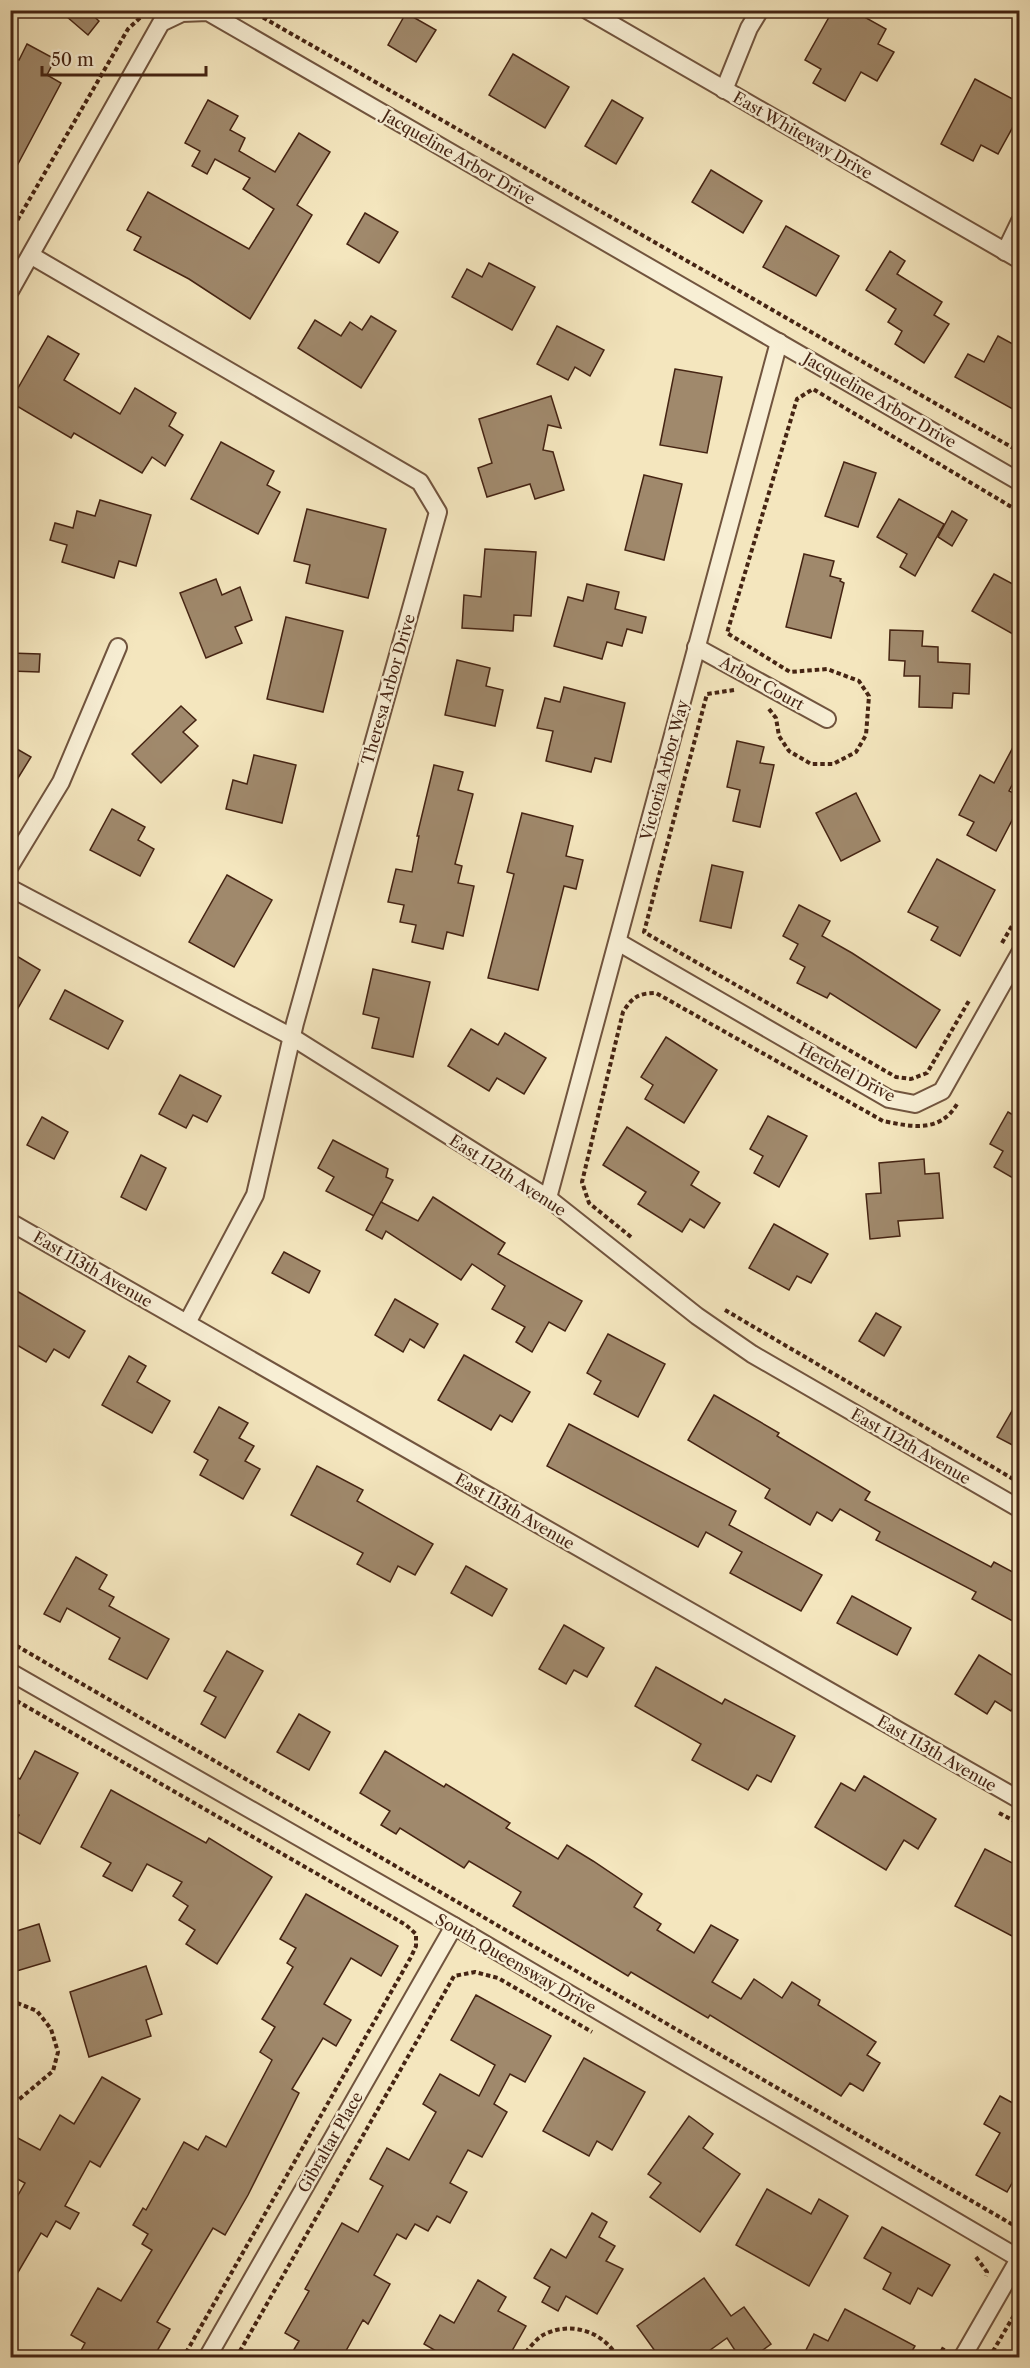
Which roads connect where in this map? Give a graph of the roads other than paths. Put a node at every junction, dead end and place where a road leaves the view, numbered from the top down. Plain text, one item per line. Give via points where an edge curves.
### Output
1 (586, 10) edge
2 (760, 10) edge
3 (724, 90) junction
4 (1020, 221) edge
5 (32, 256) junction
6 (1012, 256) edge
7 (10, 291) edge
8 (779, 342) junction
9 (1020, 482) edge
10 (118, 646) dead end
11 (696, 647) junction
12 (827, 719) dead end
13 (10, 866) edge
14 (10, 888) edge
15 (618, 942) junction
16 (1020, 953) edge
17 (292, 1037) junction
18 (548, 1198) junction
19 (10, 1222) edge
20 (187, 1323) junction
21 (1020, 1509) edge
22 (10, 1671) edge
23 (1020, 1800) edge
24 (454, 1926) junction
25 (1019, 2259) edge
26 (207, 2358) edge
27 (962, 2358) edge

1 - 3 street, East Whiteway Drive
2 - 3 street
3 - 6 street, East Whiteway Drive
4 - 6 street
5 - 7 street, Jacqueline Arbor Drive
5 - 8 street, Jacqueline Arbor Drive via 160,22 182,13 208,12
5 - 17 street, Theresa Arbor Drive via 420,482 438,512
8 - 9 street, Jacqueline Arbor Drive
8 - 11 street, Victoria Arbor Way
10 - 13 street via 60,782
11 - 12 street, Arbor Court
11 - 15 street, Victoria Arbor Way
14 - 17 street, East 112th Avenue
15 - 16 street, Herchel Drive via 890,1099 915,1104 942,1091
15 - 18 street, Victoria Arbor Way
17 - 18 street, East 112th Avenue
17 - 20 street, Theresa Arbor Drive via 255,1195
18 - 21 street, East 112th Avenue via 697,1316 752,1354
19 - 20 street, East 113th Avenue
20 - 23 street, East 113th Avenue
22 - 24 street, South Queensway Drive
24 - 25 street, South Queensway Drive
24 - 26 street, Gibraltar Place
25 - 27 street

